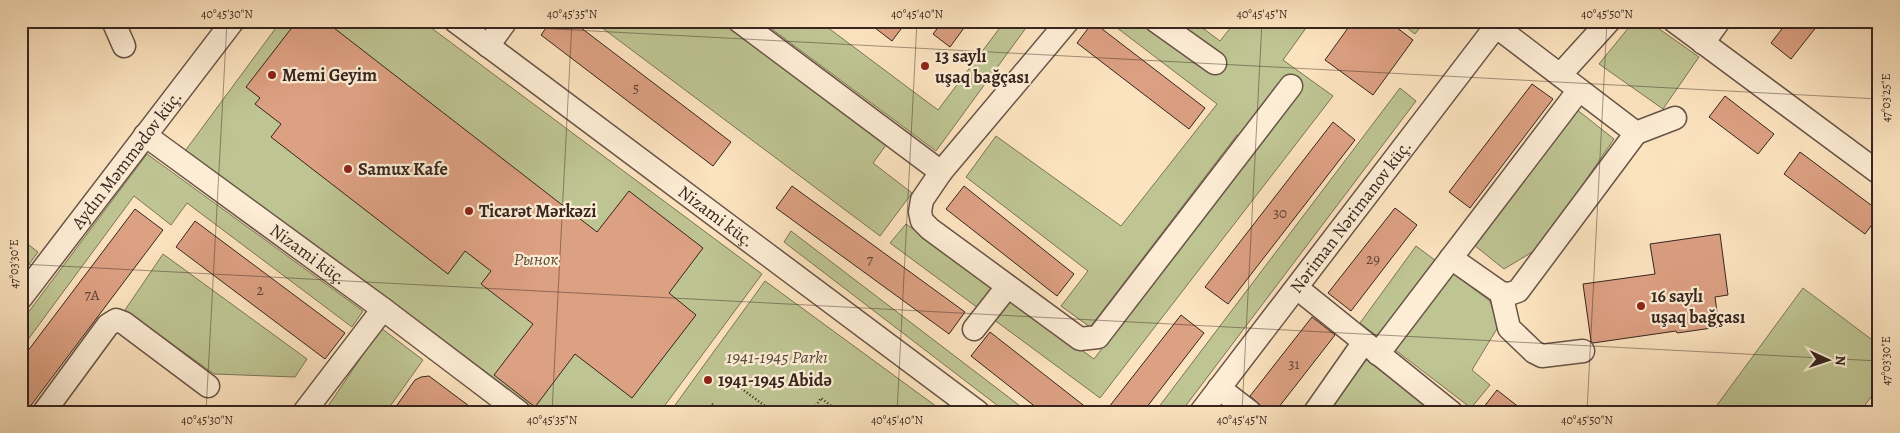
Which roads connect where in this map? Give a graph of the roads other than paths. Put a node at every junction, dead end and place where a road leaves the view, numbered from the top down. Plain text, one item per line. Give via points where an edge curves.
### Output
1 (113, 21) edge
2 (233, 21) edge
3 (455, 21) edge
4 (506, 21) edge
5 (739, 21) edge
6 (1068, 21) edge
7 (1156, 21) edge
8 (1609, 21) edge
9 (1674, 21) edge
10 (1719, 21) edge
11 (1495, 23) edge
12 (1703, 43) junction
13 (124, 46) dead end
14 (488, 46) junction
15 (1215, 64) dead end
16 (1560, 76) junction
17 (1291, 86) dead end
18 (1580, 90) junction
19 (1675, 118) dead end
20 (1636, 133) junction
21 (145, 135) junction
22 (941, 172) junction
23 (1879, 174) edge
24 (1451, 258) junction
25 (1007, 287) junction
26 (1297, 288) junction
27 (1501, 293) junction
28 (21, 298) edge
29 (383, 309) junction
30 (974, 329) dead end
31 (1371, 348) junction
32 (1583, 351) dead end
33 (208, 386) dead end
34 (1219, 388) junction
35 (305, 411) edge
36 (44, 412) edge
37 (519, 412) edge
38 (978, 412) edge
39 (1201, 412) edge
40 (1250, 412) edge
41 (1315, 412) edge
42 (1451, 412) edge

1 - 13 street
2 - 21 street, Aydın Məmmədov küç.
3 - 14 street, Nizami küç.
4 - 14 street
5 - 22 street
6 - 22 street
7 - 15 street
8 - 16 street
9 - 12 street
10 - 12 street
11 - 16 street
11 - 26 street, Nəriman Nərimanov küç.
12 - 23 street
14 - 38 street, Nizami küç.
16 - 18 street
17 - 25 street via 1098,338 1080,339
18 - 20 street
18 - 24 street
19 - 20 street
20 - 27 street via 1518,291
21 - 28 street, Aydın Məmmədov küç.
21 - 29 street, Nizami küç.
22 - 25 street via 922,200 922,221
24 - 27 street
24 - 31 street
25 - 30 street
26 - 31 street
26 - 34 street, Nəriman Nərimanov küç.
27 - 32 street via 1509,328 1534,352 1542,356
29 - 35 street
29 - 37 street, Nizami küç.
31 - 41 street
31 - 42 street
33 - 36 street via 116,320 108,325
34 - 39 street, Nəriman Nərimanov küç.
34 - 40 street

